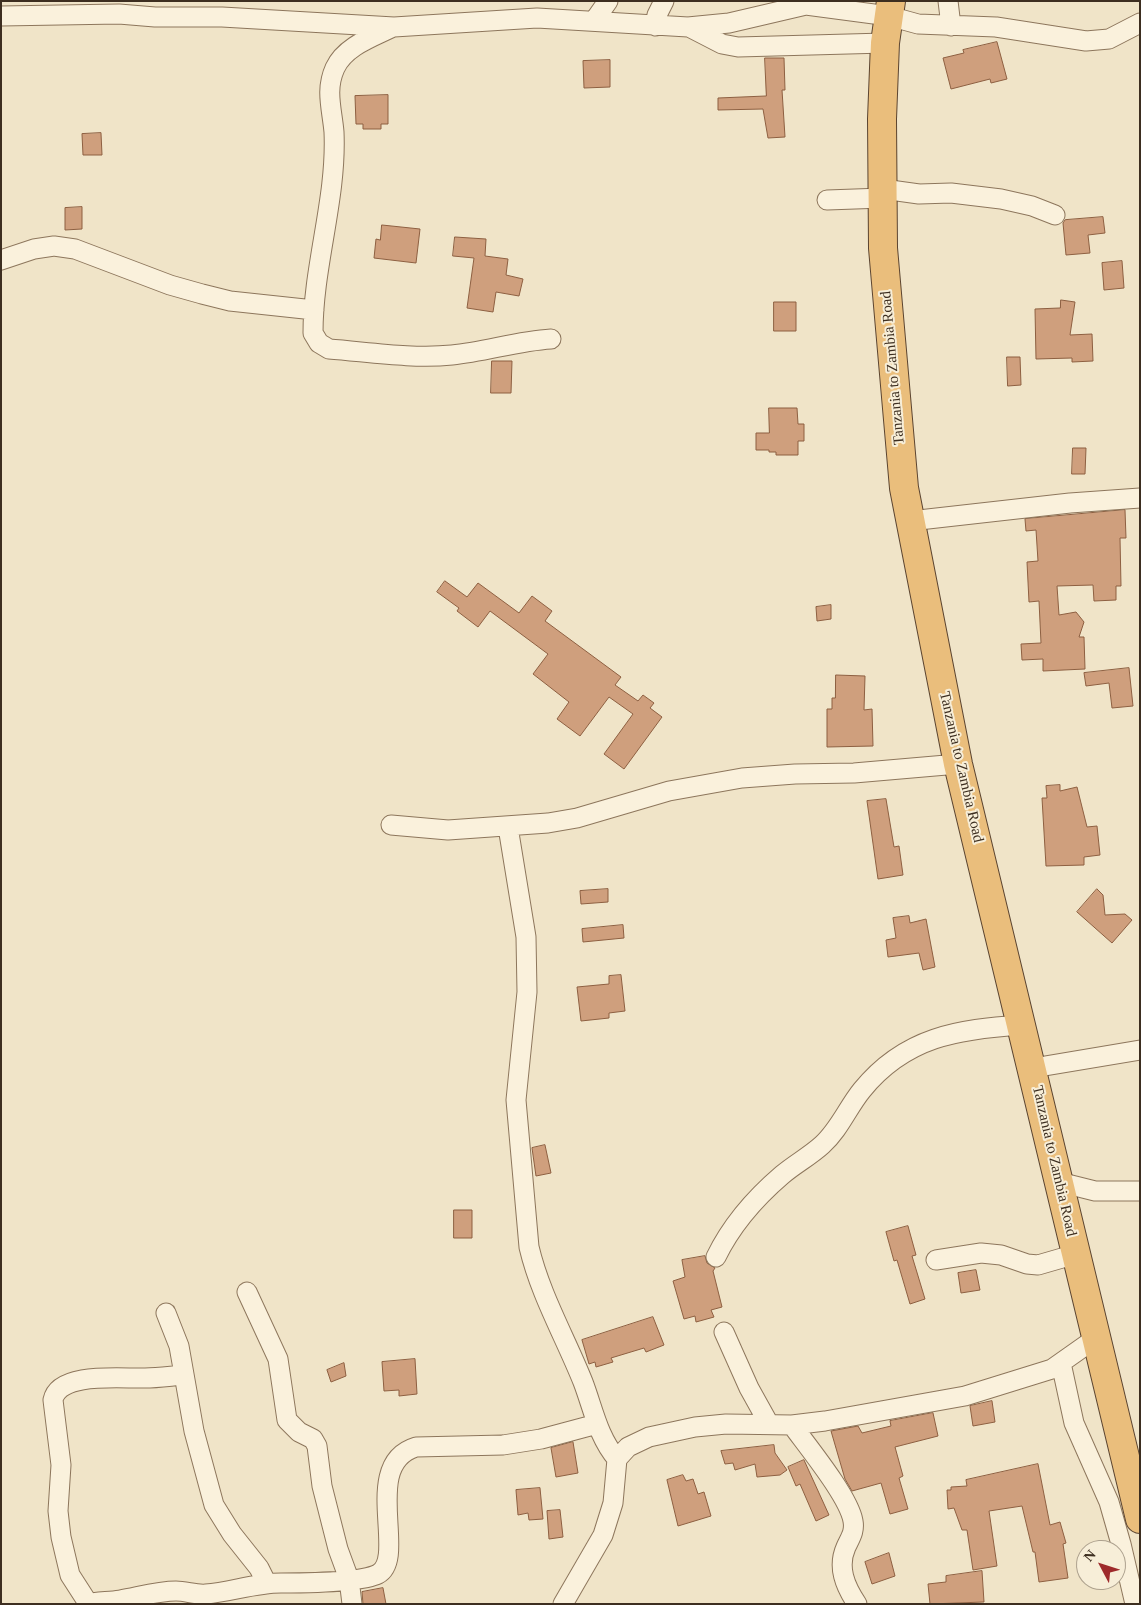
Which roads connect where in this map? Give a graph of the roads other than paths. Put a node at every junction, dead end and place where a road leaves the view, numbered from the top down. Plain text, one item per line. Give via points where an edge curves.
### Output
1 (608, 1) edge
2 (664, 1) edge
3 (948, 1) edge
4 (890, 9) edge
5 (571, 10) edge
6 (1, 16) edge
7 (594, 21) junction
8 (1140, 24) edge
9 (655, 26) junction
10 (951, 26) junction
11 (394, 27) junction
12 (688, 27) junction
13 (886, 43) junction
14 (882, 193) junction
15 (827, 200) dead end
16 (1055, 215) dead end
17 (1, 260) edge
18 (314, 310) junction
19 (551, 339) dead end
20 (1140, 498) edge
21 (910, 521) junction
22 (958, 764) junction
23 (391, 825) dead end
24 (508, 827) junction
25 (1022, 1025) junction
26 (1140, 1050) edge
27 (1032, 1068) junction
28 (1059, 1182) junction
29 (1140, 1191) edge
30 (1076, 1254) junction
31 (716, 1257) dead end
32 (936, 1260) dead end
33 (247, 1292) dead end
34 (166, 1313) dead end
35 (724, 1332) dead end
36 (1096, 1338) junction
37 (1061, 1363) junction
38 (184, 1375) junction
39 (597, 1424) junction
40 (769, 1424) junction
41 (792, 1425) junction
42 (617, 1459) junction
43 (1140, 1519) edge
44 (349, 1579) junction
45 (268, 1584) junction
46 (87, 1603) edge
47 (352, 1604) edge
48 (563, 1604) edge
49 (857, 1604) edge
50 (1135, 1604) edge

1 - 7 street
2 - 9 street
3 - 10 street
4 - 10 street via 918,24
4 - 12 street via 806,5 729,23
4 - 13 highway, Tanzania to Zambia Road
5 - 7 street
5 - 11 street via 536,18
6 - 11 street via 119,14
7 - 9 street
8 - 10 street via 1098,41 996,27
9 - 12 street
11 - 18 street via 346,53 329,83 334,152
12 - 13 street via 722,44 738,47
13 - 14 highway, Tanzania to Zambia Road
14 - 15 street
14 - 16 street via 951,193 1001,199
14 - 21 highway, Tanzania to Zambia Road via 892,371
17 - 18 street via 54,246 75,249 202,294 230,301
18 - 19 street via 313,333 319,343 329,349 438,356
20 - 21 street
21 - 22 highway, Tanzania to Zambia Road
22 - 24 street via 742,778 669,791 577,818
22 - 25 highway, Tanzania to Zambia Road
23 - 24 street via 448,830
24 - 39 street via 526,937 527,992 516,1100 526,1225 535,1268 583,1382
25 - 27 highway, Tanzania to Zambia Road
25 - 31 street via 974,1028 939,1036 908,1050 886,1065 866,1085 823,1144 782,1175 741,1215
26 - 27 street
27 - 28 highway, Tanzania to Zambia Road
28 - 29 street via 1095,1191
28 - 30 highway, Tanzania to Zambia Road
30 - 32 street via 1038,1265 981,1253
30 - 36 highway, Tanzania to Zambia Road
33 - 44 street via 278,1359 287,1420 313,1439 317,1446 322,1486
34 - 38 street via 179,1346
35 - 40 street
36 - 37 street
36 - 43 highway, Tanzania to Zambia Road
37 - 41 street via 1021,1380 965,1396
37 - 50 street via 1074,1423 1109,1502
38 - 45 street via 194,1432 214,1505
38 - 46 street via 95,1378 60,1389 54,1395 61,1465 58,1511 61,1538 70,1575
39 - 42 street via 606,1445
39 - 44 street via 503,1445 416,1447 407,1450 391,1466 386,1565 379,1574
40 - 41 street
40 - 42 street via 726,1424 666,1432 628,1447
41 - 49 street via 829,1475 852,1516 854,1532 844,1555 842,1571
42 - 48 street via 609,1520 579,1580
44 - 45 street
44 - 47 street
45 - 46 street via 207,1594 170,1592

